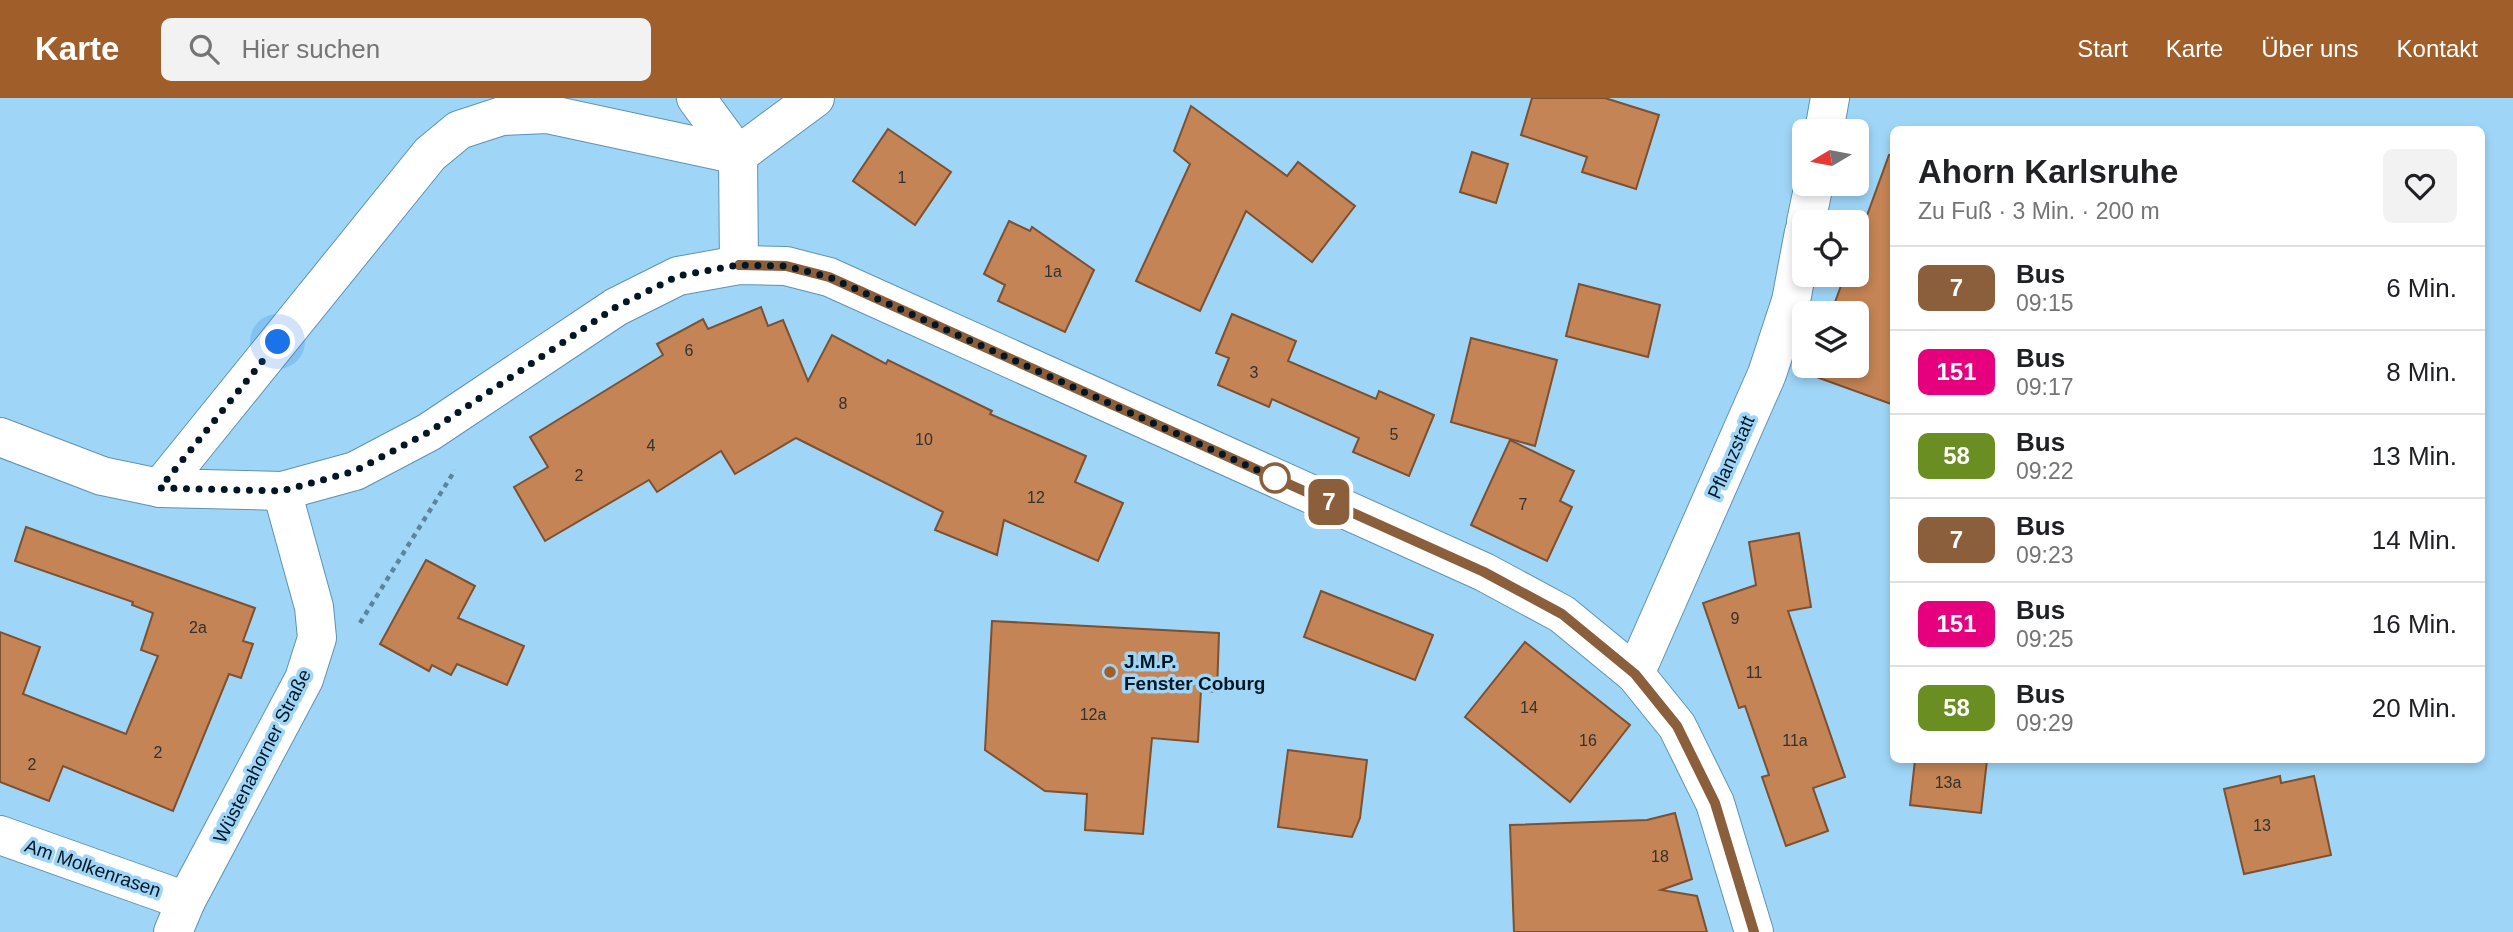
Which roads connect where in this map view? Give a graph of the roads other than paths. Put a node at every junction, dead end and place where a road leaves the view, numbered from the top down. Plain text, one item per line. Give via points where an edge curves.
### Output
1 (696, 98) edge
2 (815, 98) edge
3 (1830, 98) edge
4 (1826, 119) edge
5 (738, 155) junction
6 (739, 265) junction
7 (1794, 287) edge
8 (0, 437) edge
9 (160, 488) junction
10 (282, 491) junction
11 (1635, 674) junction
12 (0, 835) edge
13 (180, 916) edge
14 (1754, 932) edge

1 - 5 street
2 - 5 street
3 - 4 street
5 - 6 street
5 - 9 street via 547,114 502,116 459,130 430,154
6 - 10 street via 678,276 616,307 429,432 355,471
6 - 11 street via 786,266 829,277 1484,572 1562,614
7 - 11 street, Pflanzstatt via 1768,374
8 - 9 street via 102,476
9 - 10 street
10 - 13 street, Wüstenahorner Straße via 314,607 317,638 304,679
11 - 14 street via 1677,726 1715,803
12 - 13 street, Am Molkenrasen

